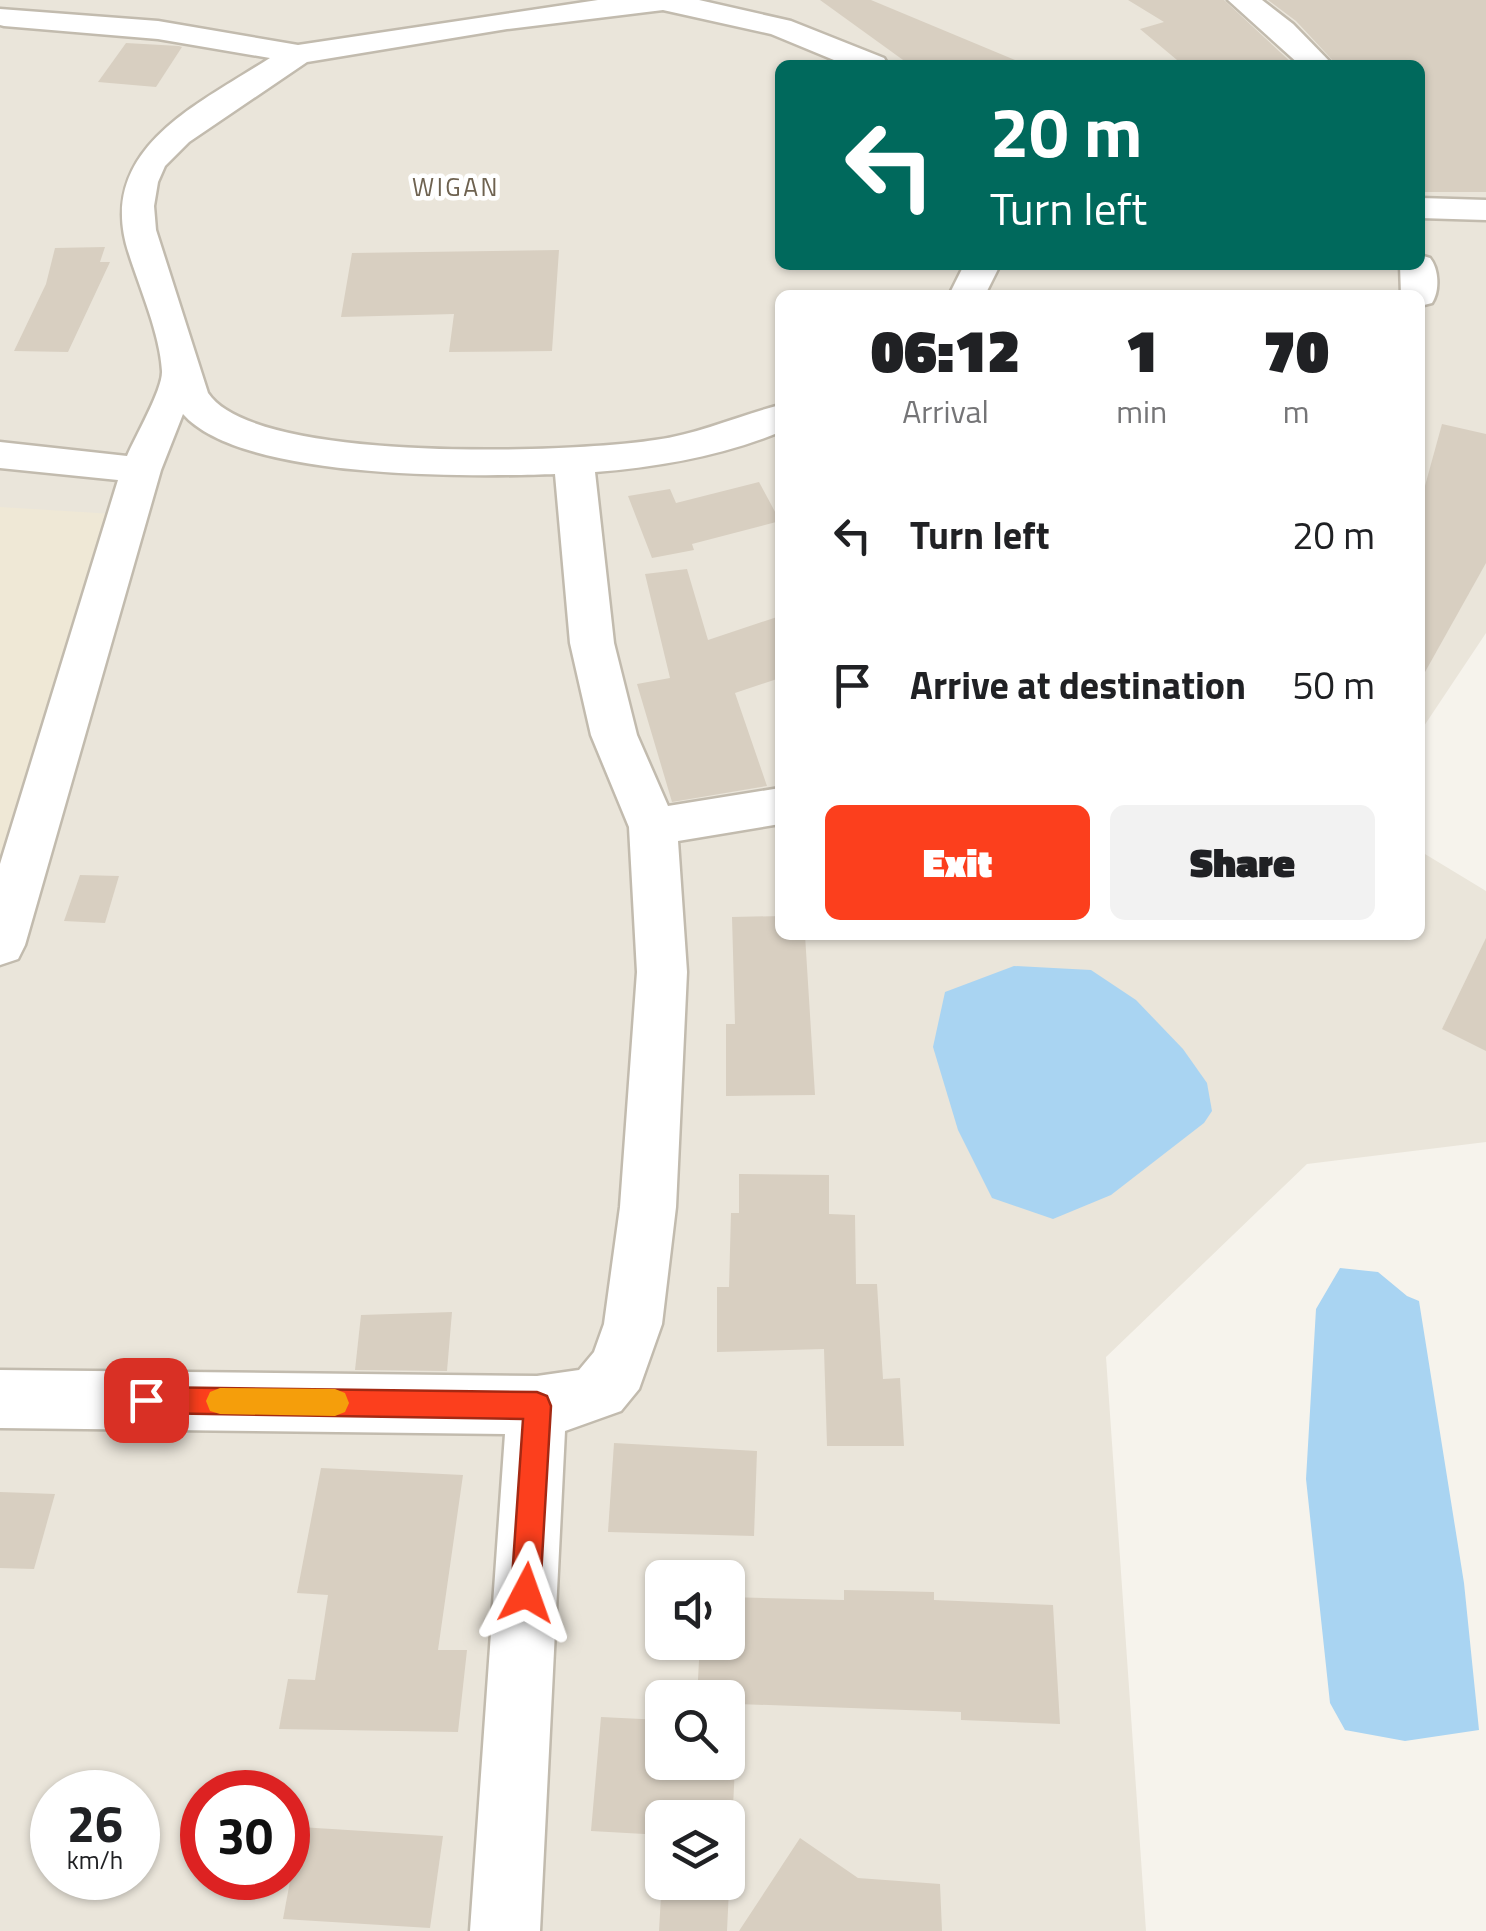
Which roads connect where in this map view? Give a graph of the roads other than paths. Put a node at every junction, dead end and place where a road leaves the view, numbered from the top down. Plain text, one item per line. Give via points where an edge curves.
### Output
1 (400, 0) edge
2 (664, 0) edge
3 (1243, 0) edge
4 (7, 12) edge
5 (396, 37) junction
6 (298, 54) junction
7 (861, 60) edge
8 (1313, 60) edge
9 (1425, 208) edge
10 (1486, 210) edge
11 (180, 376) junction
12 (775, 420) edge
13 (0, 455) edge
14 (574, 462) junction
15 (141, 470) junction
16 (775, 807) edge
17 (653, 827) junction
18 (0, 945) edge
19 (0, 1399) edge
20 (537, 1406) junction
21 (504, 1931) edge

1 - 5 street
2 - 5 street
2 - 7 street via 780,27
3 - 8 street
4 - 6 street
5 - 6 street
6 - 11 street via 193,124 152,160 140,187 137,219 173,331
9 - 10 street
11 - 14 street via 206,418 254,442 414,460
11 - 15 street
12 - 14 street via 693,447
13 - 15 street
14 - 17 street via 592,644 614,735
15 - 18 street
16 - 17 street
17 - 20 street via 662,972 648,1207 633,1324 618,1369 600,1391
19 - 20 street
20 - 21 street

